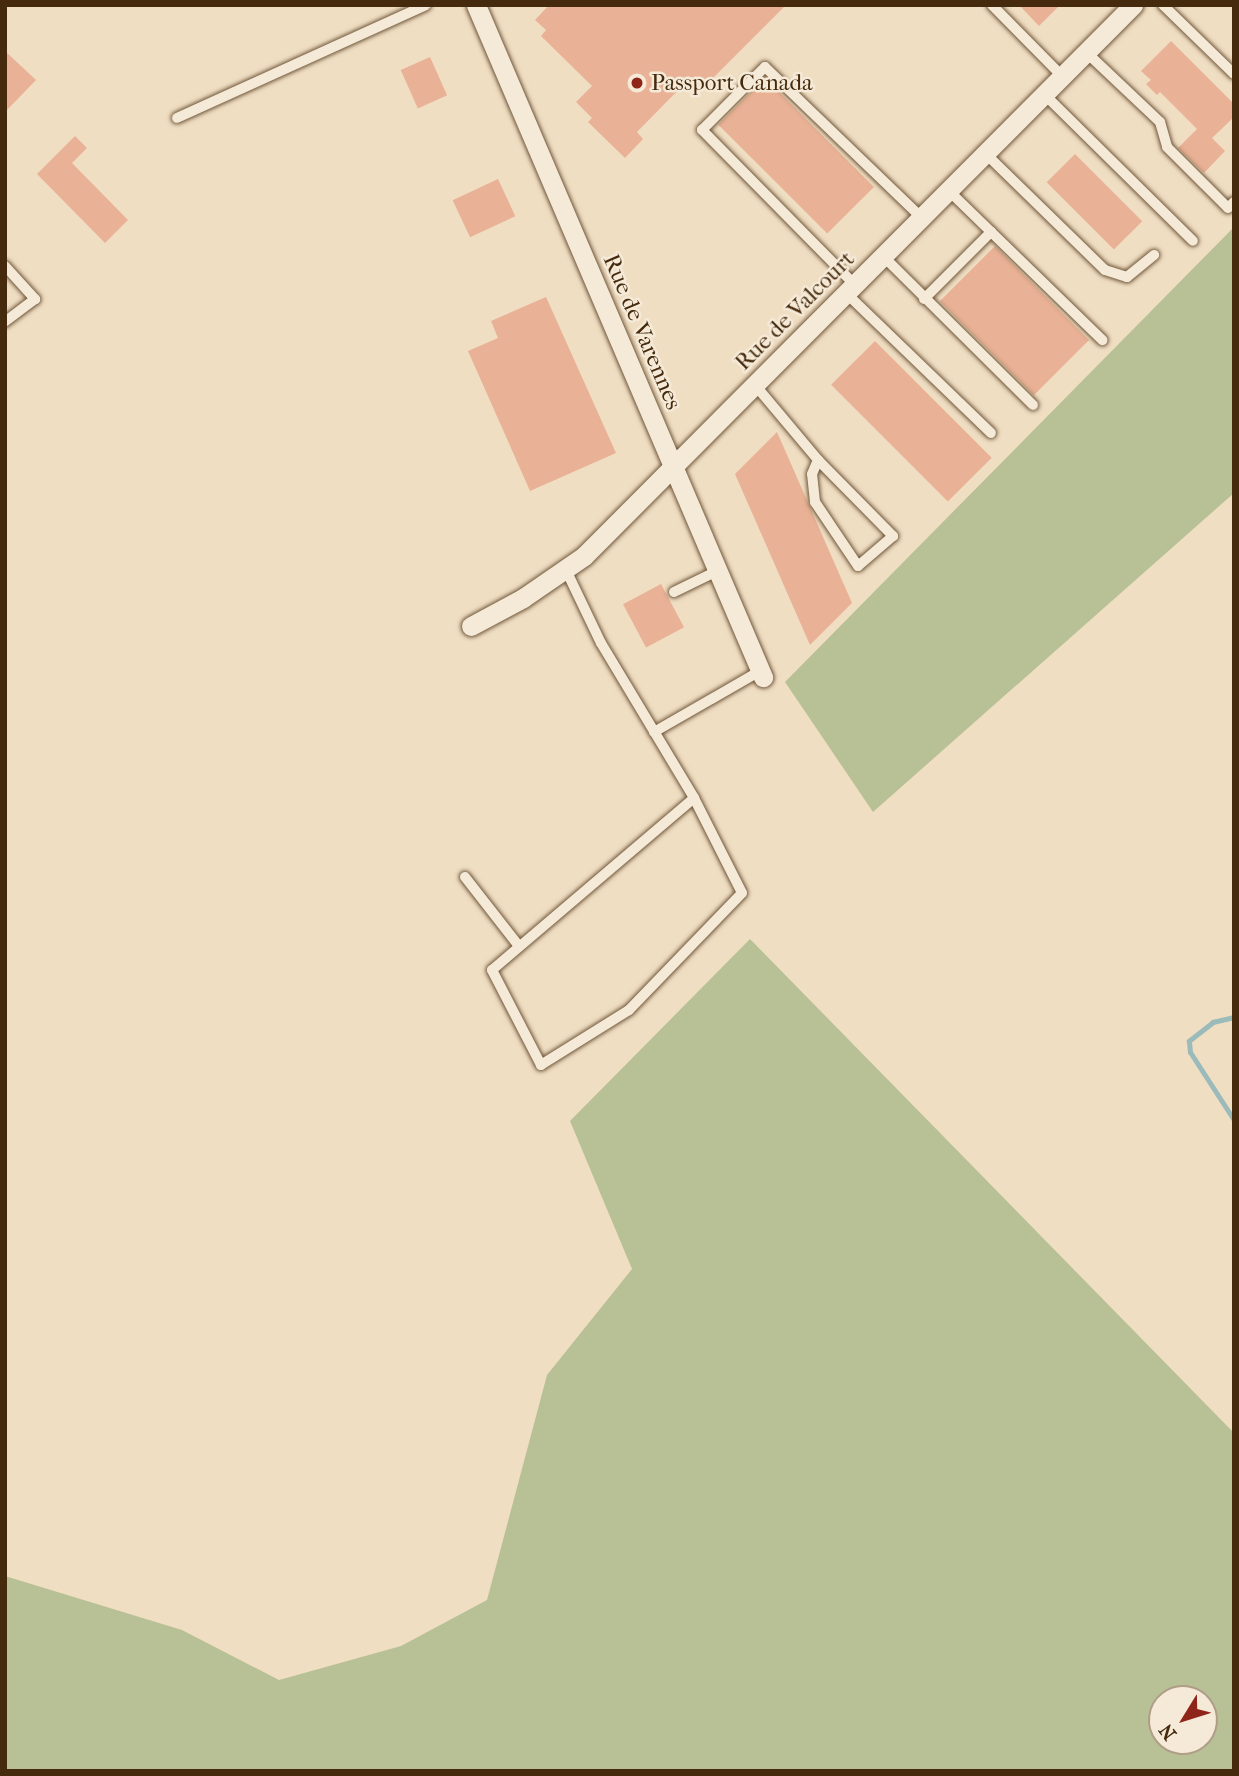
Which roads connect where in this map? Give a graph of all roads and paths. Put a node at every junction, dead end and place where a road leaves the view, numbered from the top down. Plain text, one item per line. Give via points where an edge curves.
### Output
1 (426, 5) edge
2 (476, 5) edge
3 (992, 5) edge
4 (1163, 5) edge
5 (1126, 8) edge
6 (1086, 52) junction
7 (1234, 74) edge
8 (1062, 76) junction
9 (1044, 94) junction
10 (177, 118) dead end
11 (985, 154) junction
12 (949, 191) junction
13 (1234, 202) edge
14 (922, 218) junction
15 (991, 232) junction
16 (1193, 241) dead end
17 (1154, 255) dead end
18 (884, 257) junction
19 (5, 266) edge
20 (851, 290) junction
21 (924, 299) junction
22 (7, 318) edge
23 (1102, 340) dead end
24 (755, 386) junction
25 (1033, 405) dead end
26 (991, 433) dead end
27 (818, 460) junction
28 (674, 469) junction
29 (566, 570) junction
30 (717, 571) junction
31 (674, 592) dead end
32 (471, 626) dead end
33 (762, 674) joint
34 (654, 732) junction
35 (694, 798) junction
36 (465, 877) dead end
37 (519, 946) junction

1 - 10 lane
2 - 28 street, Rue de Varennes
3 - 8 lane
4 - 7 lane
5 - 6 street, Rue de Valcourt
6 - 8 street, Rue de Valcourt
6 - 13 lane via 1160,122 1167,147 1228,208
8 - 9 street, Rue de Valcourt
9 - 11 street, Rue de Valcourt
9 - 16 lane
11 - 12 street, Rue de Valcourt
11 - 17 lane via 1105,270 1127,277
12 - 14 street, Rue de Valcourt
12 - 15 lane
14 - 18 street, Rue de Valcourt
14 - 20 lane via 765,67 702,130
15 - 21 lane
15 - 23 lane
18 - 20 street, Rue de Valcourt
18 - 21 lane
19 - 22 lane via 35,299
20 - 24 street, Rue de Valcourt
20 - 26 lane
21 - 25 lane
24 - 27 lane
24 - 28 street, Rue de Valcourt
27 - 27 lane via 893,536 858,566 815,502 812,474
28 - 29 street, Rue de Valcourt
28 - 30 street, Rue de Varennes
29 - 32 street, Rue de Valcourt
29 - 34 lane via 601,643
30 - 31 lane
30 - 33 street, Rue de Varennes
33 - 34 lane
34 - 35 lane
35 - 37 lane
35 - 37 lane via 742,893 629,1010 541,1065 492,970
36 - 37 lane

